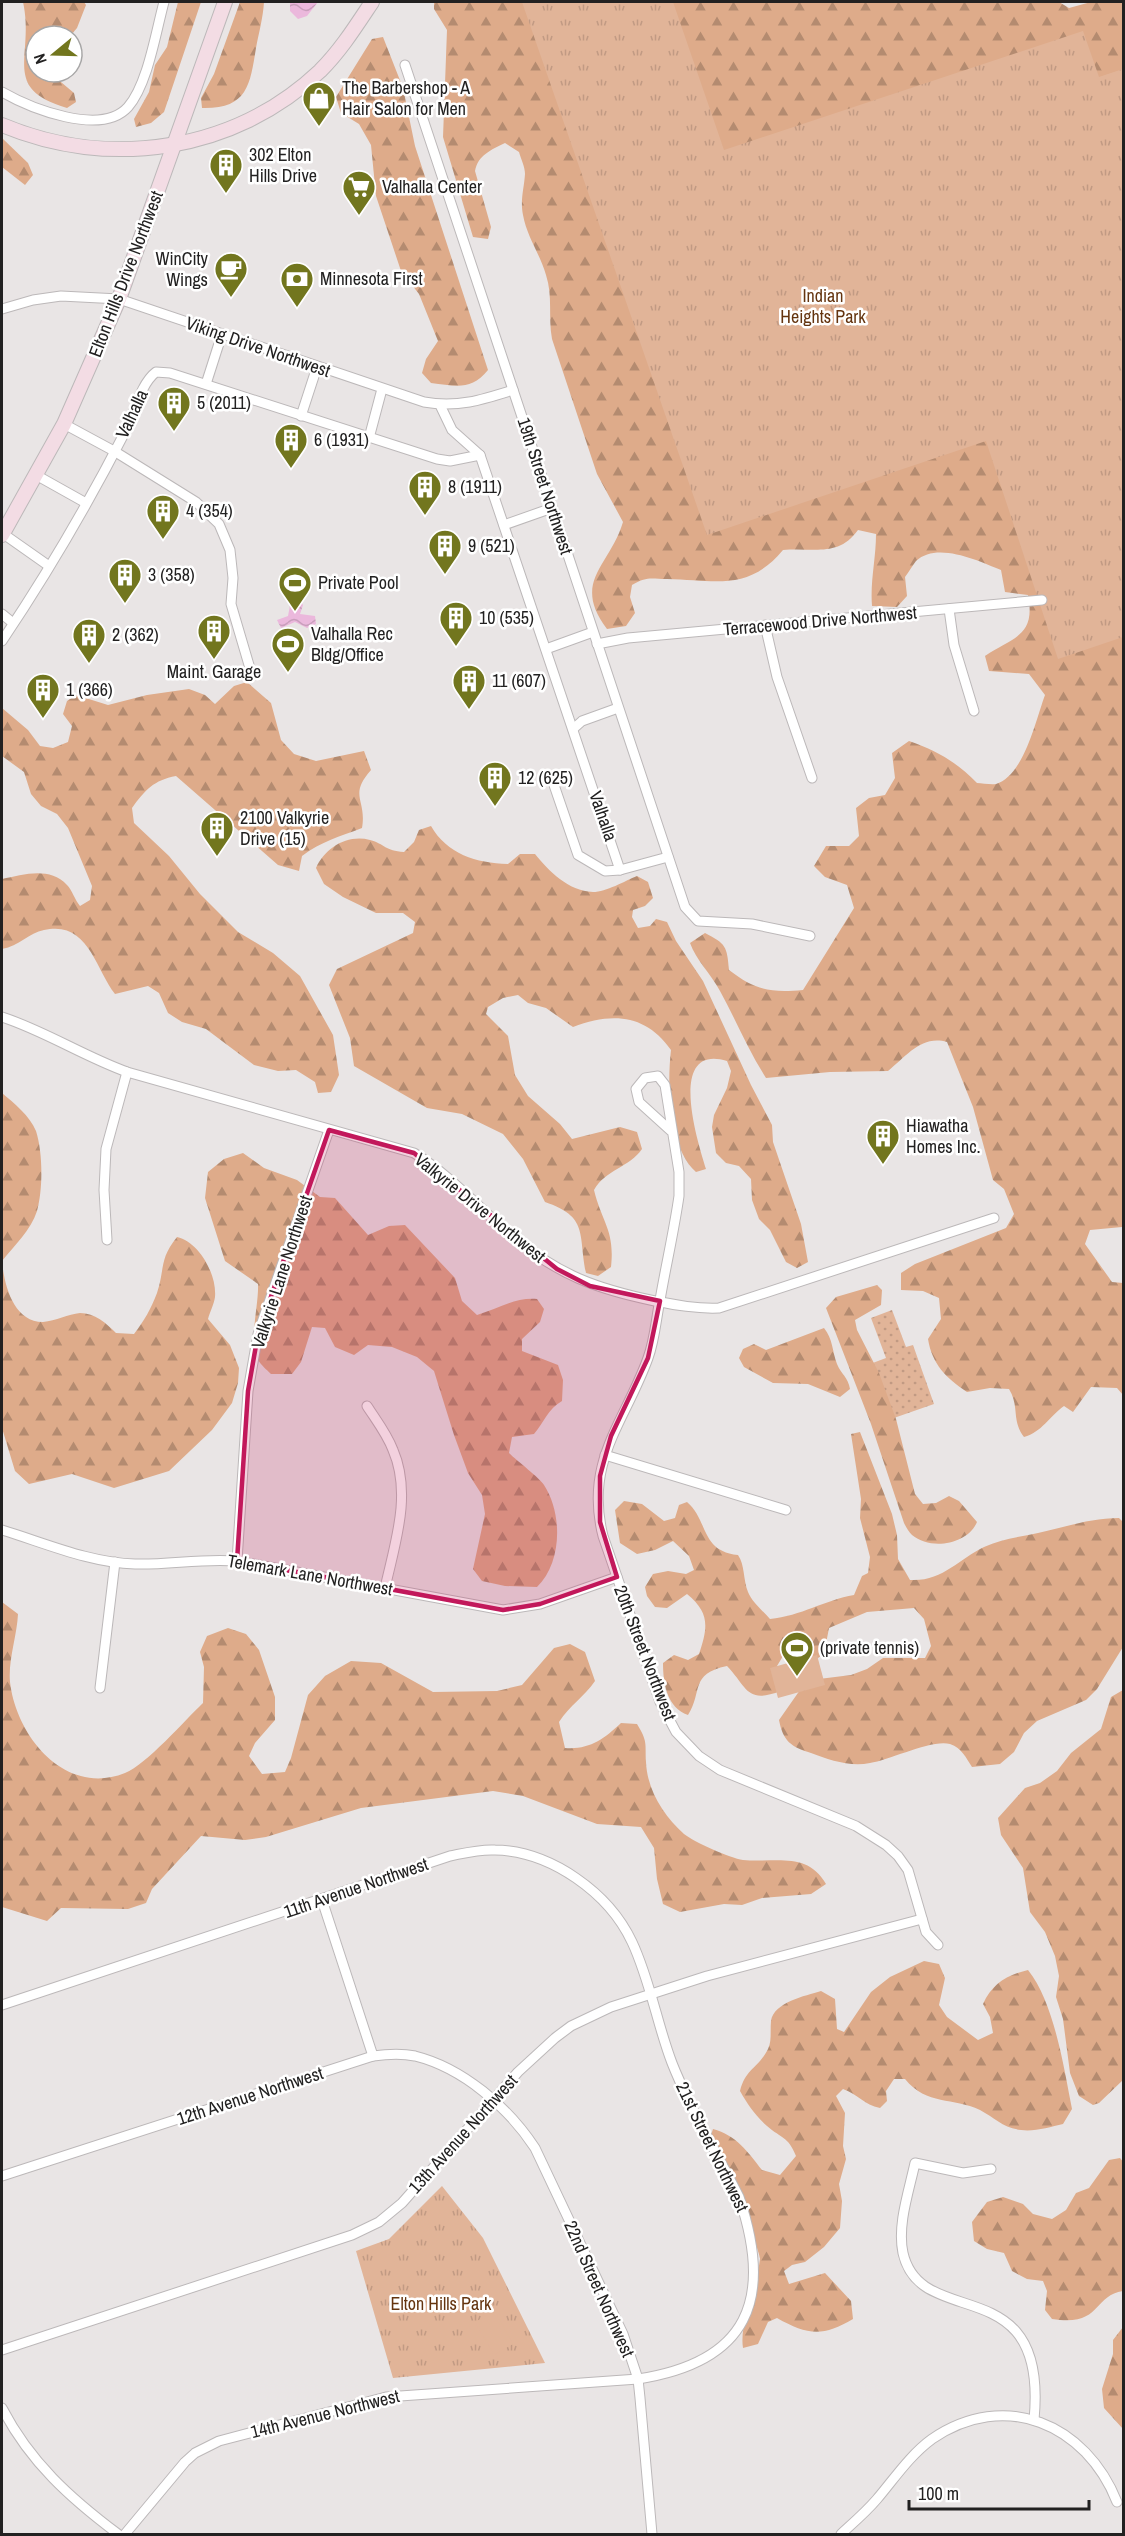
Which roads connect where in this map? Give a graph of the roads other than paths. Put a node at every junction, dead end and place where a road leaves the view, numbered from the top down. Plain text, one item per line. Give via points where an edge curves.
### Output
1 (164, 2) edge
2 (225, 2) edge
3 (372, 2) edge
4 (405, 65) dead end
5 (2, 92) edge
6 (2, 125) edge
7 (175, 145) junction
8 (119, 299) junction
9 (2, 309) edge
10 (222, 334) junction
11 (317, 367) junction
12 (206, 384) junction
13 (382, 389) junction
14 (513, 390) junction
15 (440, 405) junction
16 (301, 416) junction
17 (64, 424) junction
18 (369, 438) junction
19 (114, 451) junction
20 (480, 454) junction
21 (36, 475) junction
22 (86, 503) junction
23 (552, 508) junction
24 (504, 525) junction
25 (2, 534) edge
26 (50, 566) junction
27 (1042, 600) dead end
28 (949, 609) junction
29 (2, 614) edge
30 (14, 623) junction
31 (765, 626) junction
32 (593, 632) junction
33 (2, 641) edge
34 (597, 645) junction
35 (546, 649) junction
36 (249, 665) dead end
37 (618, 708) junction
38 (974, 711) dead end
39 (573, 729) junction
40 (812, 778) dead end
41 (554, 785) dead end
42 (668, 857) junction
43 (620, 870) junction
44 (810, 936) dead end
45 (2, 1017) edge
46 (127, 1072) junction
47 (329, 1130) junction
48 (670, 1131) junction
49 (994, 1218) dead end
50 (107, 1240) dead end
51 (660, 1301) junction
52 (367, 1406) dead end
53 (605, 1455) junction
54 (786, 1510) dead end
55 (2, 1530) edge
56 (237, 1561) junction
57 (115, 1562) junction
58 (617, 1577) junction
59 (385, 1588) junction
60 (100, 1688) dead end
61 (322, 1900) junction
62 (922, 1919) junction
63 (938, 1945) dead end
64 (649, 1995) junction
65 (2, 2005) edge
66 (373, 2056) junction
67 (493, 2101) junction
68 (991, 2169) dead end
69 (2, 2176) edge
70 (2, 2350) edge
71 (638, 2379) junction
72 (2, 2408) edge
73 (1034, 2420) junction
74 (1117, 2502) dead end
75 (118, 2535) edge
76 (125, 2535) edge
77 (651, 2535) edge
78 (841, 2535) edge

1 - 5 street via 138,90 130,105 114,117 68,117 27,105
2 - 7 main road, Elton Hills Drive Northwest
3 - 7 main road via 320,71 282,101 231,127
4 - 14 street, 19th Street Northwest
6 - 7 main road via 47,142 87,150
7 - 8 main road, Elton Hills Drive Northwest
8 - 9 street, Viking Drive Northwest via 61,296
8 - 10 street, Viking Drive Northwest
8 - 17 main road, Elton Hills Drive Northwest
10 - 11 street, Viking Drive Northwest
10 - 12 street
11 - 13 street, Viking Drive Northwest
11 - 16 street
12 - 16 street, Valhalla
12 - 19 street, Valhalla via 161,371 151,376
13 - 15 street, Viking Drive Northwest
13 - 18 street
14 - 15 street, Viking Drive Northwest via 469,404
14 - 23 street, 19th Street Northwest
15 - 20 street via 452,430
16 - 18 street, Valhalla
17 - 19 street
17 - 21 main road, Elton Hills Drive Northwest
18 - 20 street, Valhalla via 450,461
19 - 22 street, Valhalla
19 - 36 street via 196,502 219,524 233,564 234,619
20 - 24 street, Valhalla
21 - 22 street
21 - 25 main road, Elton Hills Drive Northwest
22 - 26 street, Valhalla
23 - 24 street
23 - 32 street, 19th Street Northwest
24 - 35 street, Valhalla
25 - 26 street
26 - 30 street, Valhalla
27 - 28 street, Terracewood Drive Northwest
28 - 31 street, Terracewood Drive Northwest
28 - 38 street via 954,645
29 - 30 street
30 - 33 street, Valhalla
31 - 34 street, Terracewood Drive Northwest via 628,638
31 - 40 street via 777,677
32 - 34 street, 19th Street Northwest
32 - 35 street
34 - 37 street, 19th Street Northwest
35 - 39 street, Valhalla
37 - 39 street via 582,721
37 - 42 street, 19th Street Northwest
39 - 43 street, Valhalla
41 - 43 street, Valhalla via 578,855 605,870
42 - 43 street, Valhalla
42 - 44 street, 19th Street Northwest via 685,907 698,921 752,924
45 - 46 street, Valkyrie Drive Northwest via 49,1034 89,1057
46 - 47 street, Valkyrie Drive Northwest
46 - 50 street via 106,1149
47 - 51 street, Valkyrie Drive Northwest via 397,1147 430,1162 527,1249 575,1279 612,1292
47 - 56 street, Valkyrie Lane Northwest via 258,1334 248,1391
48 - 48 street, 20th Street Northwest via 665,1085 658,1076 645,1078 636,1089 639,1102
48 - 51 street, 20th Street Northwest via 680,1181
49 - 51 street, Valkyrie Drive Northwest via 731,1306 706,1309
51 - 53 street, 20th Street Northwest via 648,1358
52 - 59 street via 390,1443 401,1477 401,1512
53 - 54 street
53 - 58 street, 20th Street Northwest via 599,1515
55 - 57 street, Telemark Lane Northwest
56 - 57 street, Telemark Lane Northwest
56 - 59 street, Telemark Lane Northwest
57 - 60 street
58 - 59 street, Telemark Lane Northwest via 540,1604 503,1610
58 - 62 street, 20th Street Northwest via 660,1702 687,1745 720,1770 856,1826 880,1840 908,1870
61 - 64 street, 11th Avenue Northwest via 450,1856 495,1850 516,1852 579,1881 611,1909 632,1943
61 - 65 street, 11th Avenue Northwest
61 - 66 street
62 - 63 street, 20th Street Northwest via 926,1932
62 - 64 street, 13th Avenue Northwest
64 - 67 street, 13th Avenue Northwest via 571,2026 540,2051
64 - 71 street, 21st Street Northwest via 681,2084 739,2197 750,2236 754,2277 747,2313 739,2330 725,2344 686,2369
66 - 67 street, 12th Avenue Northwest via 413,2056 434,2062
66 - 69 street, 12th Avenue Northwest
67 - 70 street, 13th Avenue Northwest via 402,2203 363,2231
67 - 71 street, 22nd Street Northwest via 535,2148 623,2334
68 - 73 street via 963,2174 915,2163 902,2228 904,2255 918,2280 929,2290 983,2309 1015,2328 1032,2361
71 - 76 street, 14th Avenue Northwest via 386,2397 219,2441 195,2452 185,2462
71 - 77 street, 22nd Street Northwest
72 - 75 street via 29,2454 52,2480
73 - 74 street via 1069,2436 1082,2447 1105,2475
73 - 78 street via 992,2416 949,2429 914,2456

